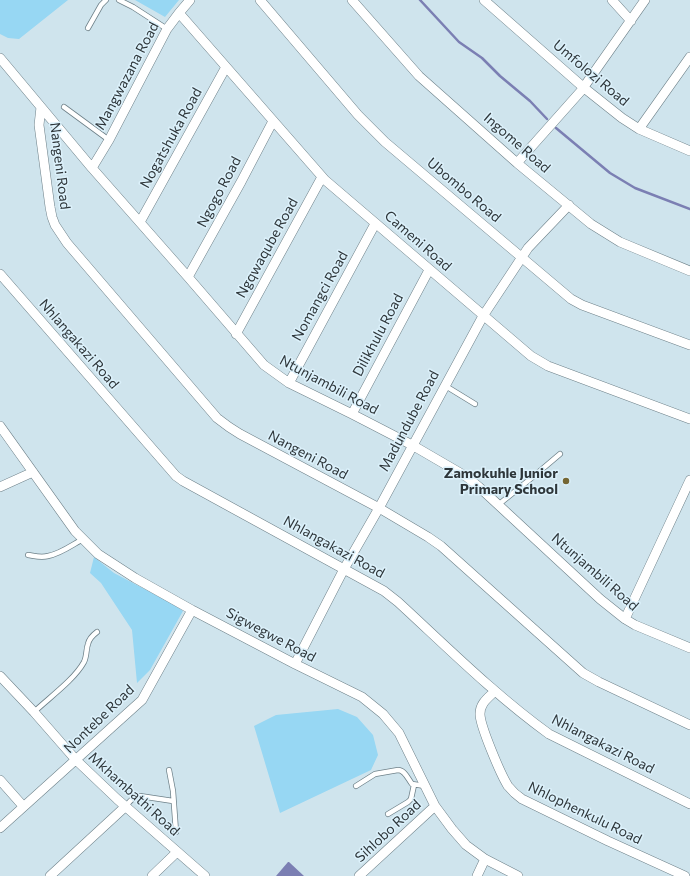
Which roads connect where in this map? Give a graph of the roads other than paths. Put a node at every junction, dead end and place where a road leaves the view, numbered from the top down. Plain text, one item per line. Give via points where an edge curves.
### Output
1 (106, 0) edge
2 (119, 0) edge
3 (190, 0) edge
4 (260, 0) edge
5 (352, 0) edge
6 (484, 0) edge
7 (612, 0) edge
8 (645, 0) edge
9 (179, 13) junction
10 (630, 22) junction
11 (88, 28) dead end
12 (167, 29) junction
13 (690, 57) edge
14 (0, 58) edge
15 (226, 67) junction
16 (687, 67) edge
17 (583, 87) junction
18 (41, 107) junction
19 (64, 107) dead end
20 (273, 121) junction
21 (639, 129) junction
22 (109, 140) junction
23 (690, 152) edge
24 (517, 163) junction
25 (92, 168) junction
26 (322, 177) junction
27 (569, 205) junction
28 (140, 222) junction
29 (376, 224) junction
30 (522, 257) junction
31 (429, 270) junction
32 (690, 271) edge
33 (0, 274) edge
34 (188, 277) junction
35 (483, 316) junction
36 (236, 334) junction
37 (690, 345) edge
38 (289, 383) junction
39 (444, 385) junction
40 (475, 404) dead end
41 (352, 414) junction
42 (690, 420) edge
43 (0, 426) edge
44 (412, 445) junction
45 (560, 454) dead end
46 (33, 472) junction
47 (690, 480) edge
48 (0, 487) edge
49 (498, 505) junction
50 (379, 508) junction
51 (83, 539) junction
52 (28, 555) dead end
53 (344, 569) junction
54 (192, 610) junction
55 (625, 619) junction
56 (97, 632) dead end
57 (690, 647) edge
58 (295, 664) junction
59 (0, 676) edge
60 (494, 691) junction
61 (34, 712) junction
62 (690, 725) edge
63 (76, 760) junction
64 (169, 770) dead end
65 (0, 780) edge
66 (414, 784) junction
67 (356, 786) dead end
68 (425, 786) junction
69 (173, 801) junction
70 (690, 804) edge
71 (23, 806) junction
72 (126, 806) junction
73 (435, 806) junction
74 (388, 814) dead end
75 (0, 828) edge
76 (176, 832) dead end
77 (177, 852) junction
78 (485, 859) junction
79 (50, 876) edge
80 (152, 876) edge
81 (205, 876) edge
82 (359, 876) edge
83 (477, 876) edge
84 (518, 876) edge
85 (685, 876) edge

1 - 11 lane
2 - 12 lane
3 - 9 street, Mangwazana Road
4 - 30 street, Ubombo Road via 358,115 385,142
5 - 24 street, Ingome Road via 419,76
6 - 17 street, Umfolozi Road
7 - 10 street
8 - 10 street
9 - 12 street, Mangwazana Road
9 - 15 street, Cameni Road
10 - 17 street
12 - 22 street, Mangwazana Road
13 - 16 street
14 - 18 street, Ntunjambili Road
15 - 20 street, Cameni Road
15 - 28 street, Nogatshuka Road
16 - 21 street
17 - 21 street, Umfolozi Road
17 - 24 street
18 - 25 street, Ntunjambili Road
18 - 50 street, Nangeni Road via 39,125 52,217 60,233 81,260 218,418 240,434
19 - 22 lane
20 - 26 street, Cameni Road
20 - 34 street, Ngogo Road
21 - 23 street, Umfolozi Road
22 - 25 street, Mangwazana Road
24 - 27 street, Ingome Road
25 - 28 street, Ntunjambili Road
26 - 29 street, Cameni Road
26 - 36 street, Ngqwaqube Road
27 - 30 street, Madundube Road
27 - 32 street, Ingome Road via 591,224 620,242
28 - 34 street, Ntunjambili Road
29 - 31 street, Cameni Road
29 - 38 street, Nomangci Road
30 - 35 street, Madundube Road
30 - 37 street, Ubombo Road via 571,299 582,305
31 - 35 street, Cameni Road
31 - 41 street, Dilikhulu Road
33 - 53 street, Nhlangakazi Road via 176,476
34 - 36 street, Ntunjambili Road
35 - 39 street, Madundube Road
35 - 42 street, Cameni Road via 540,362
36 - 38 street, Ntunjambili Road via 264,365
38 - 41 street, Ntunjambili Road
39 - 40 lane
39 - 44 street, Madundube Road
41 - 44 street, Ntunjambili Road
43 - 46 street, Sigwegwe Road
44 - 49 street, Ntunjambili Road via 467,477
44 - 50 street, Madundube Road
45 - 49 lane
46 - 48 street
46 - 51 street, Sigwegwe Road
47 - 55 street
49 - 55 street, Ntunjambili Road
50 - 53 street, Madundube Road
50 - 62 street, Nangeni Road via 441,546 584,673
51 - 52 lane via 48,556
51 - 54 street, Sigwegwe Road via 98,554
53 - 58 street, Madundube Road
53 - 60 street, Nhlangakazi Road via 384,591 398,602
54 - 58 street, Sigwegwe Road
54 - 63 street, Nontebe Road via 142,700
55 - 57 street, Ntunjambili Road
56 - 61 lane via 88,642 85,660 78,670
58 - 68 street, Sigwegwe Road via 362,697 383,714 399,733
59 - 61 street, Mkhambathi Road
60 - 70 street, Nhlangakazi Road via 549,734
60 - 85 street, Nhlophenkulu Road via 482,704 482,725 512,792 608,841
61 - 63 street, Mkhambathi Road
63 - 71 street, Nontebe Road
63 - 72 street, Mkhambathi Road
64 - 69 lane
65 - 71 street
66 - 67 lane via 398,770 375,774
66 - 68 lane
66 - 74 lane via 411,799
68 - 73 street, Sigwegwe Road
69 - 72 lane via 140,796
69 - 76 lane
71 - 75 street, Nontebe Road
72 - 77 street, Mkhambathi Road
72 - 79 street
73 - 78 street, Sigwegwe Road via 466,845
73 - 82 street, Sihlobo Road
77 - 80 street
77 - 81 street, Mkhambathi Road
78 - 83 street
78 - 84 street, Sigwegwe Road

